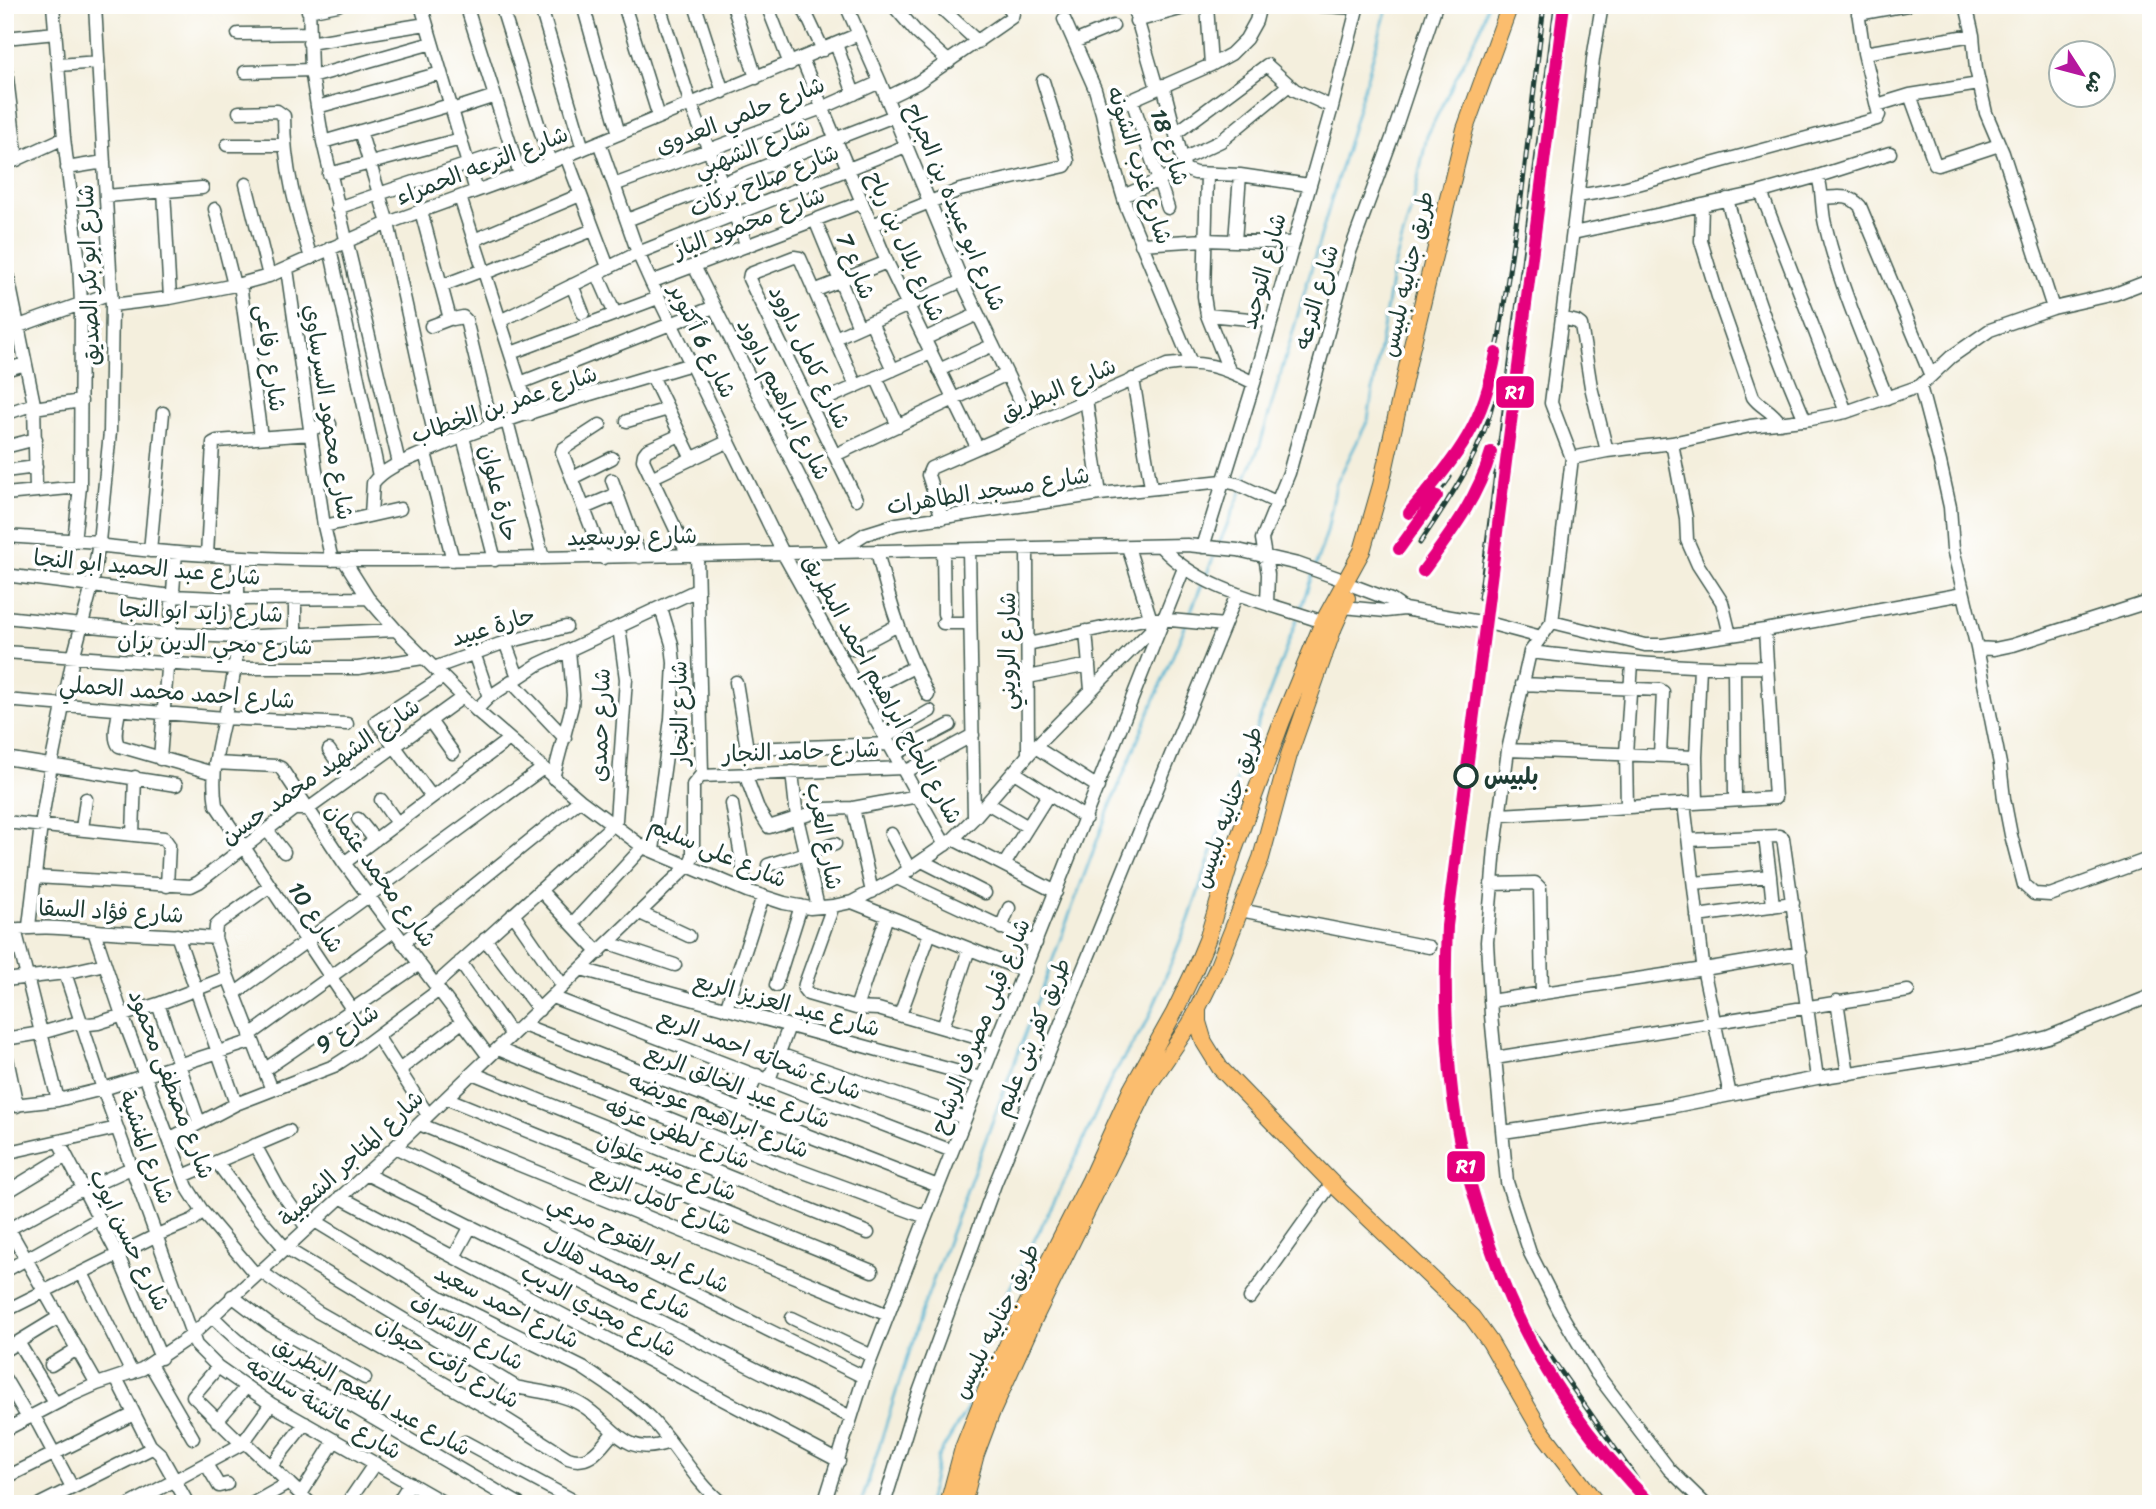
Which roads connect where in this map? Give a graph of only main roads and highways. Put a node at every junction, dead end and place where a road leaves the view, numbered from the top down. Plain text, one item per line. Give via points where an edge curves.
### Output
1 (1510, 5) edge
2 (1344, 581) junction
3 (1234, 850) junction
4 (1261, 858) junction
5 (1174, 1013) junction
6 (1194, 1017) junction
7 (1028, 1316) junction
8 (948, 1504) edge
9 (963, 1504) edge
10 (1597, 1504) edge

1 - 2 main road, طريق جنابيه بلبيس via 1462,142 1369,529
2 - 3 main road, طريق جنابيه بلبيس via 1319,620
2 - 4 main road, طريق جنابيه بلبيس via 1343,607 1289,755
3 - 4 main road
3 - 5 main road, طريق جنابيه بلبيس via 1202,955
4 - 6 main road, طريق جنابيه بلبيس
5 - 6 main road via 1182,1022
5 - 7 main road, طريق جنابيه بلبيس via 1131,1090
6 - 7 main road, طريق جنابيه بلبيس via 1148,1086
6 - 10 main road via 1220,1068 1472,1317 1540,1429
7 - 8 main road, طريق جنابيه بلبيس via 978,1409
7 - 9 main road, طريق جنابيه بلبيس via 973,1464

